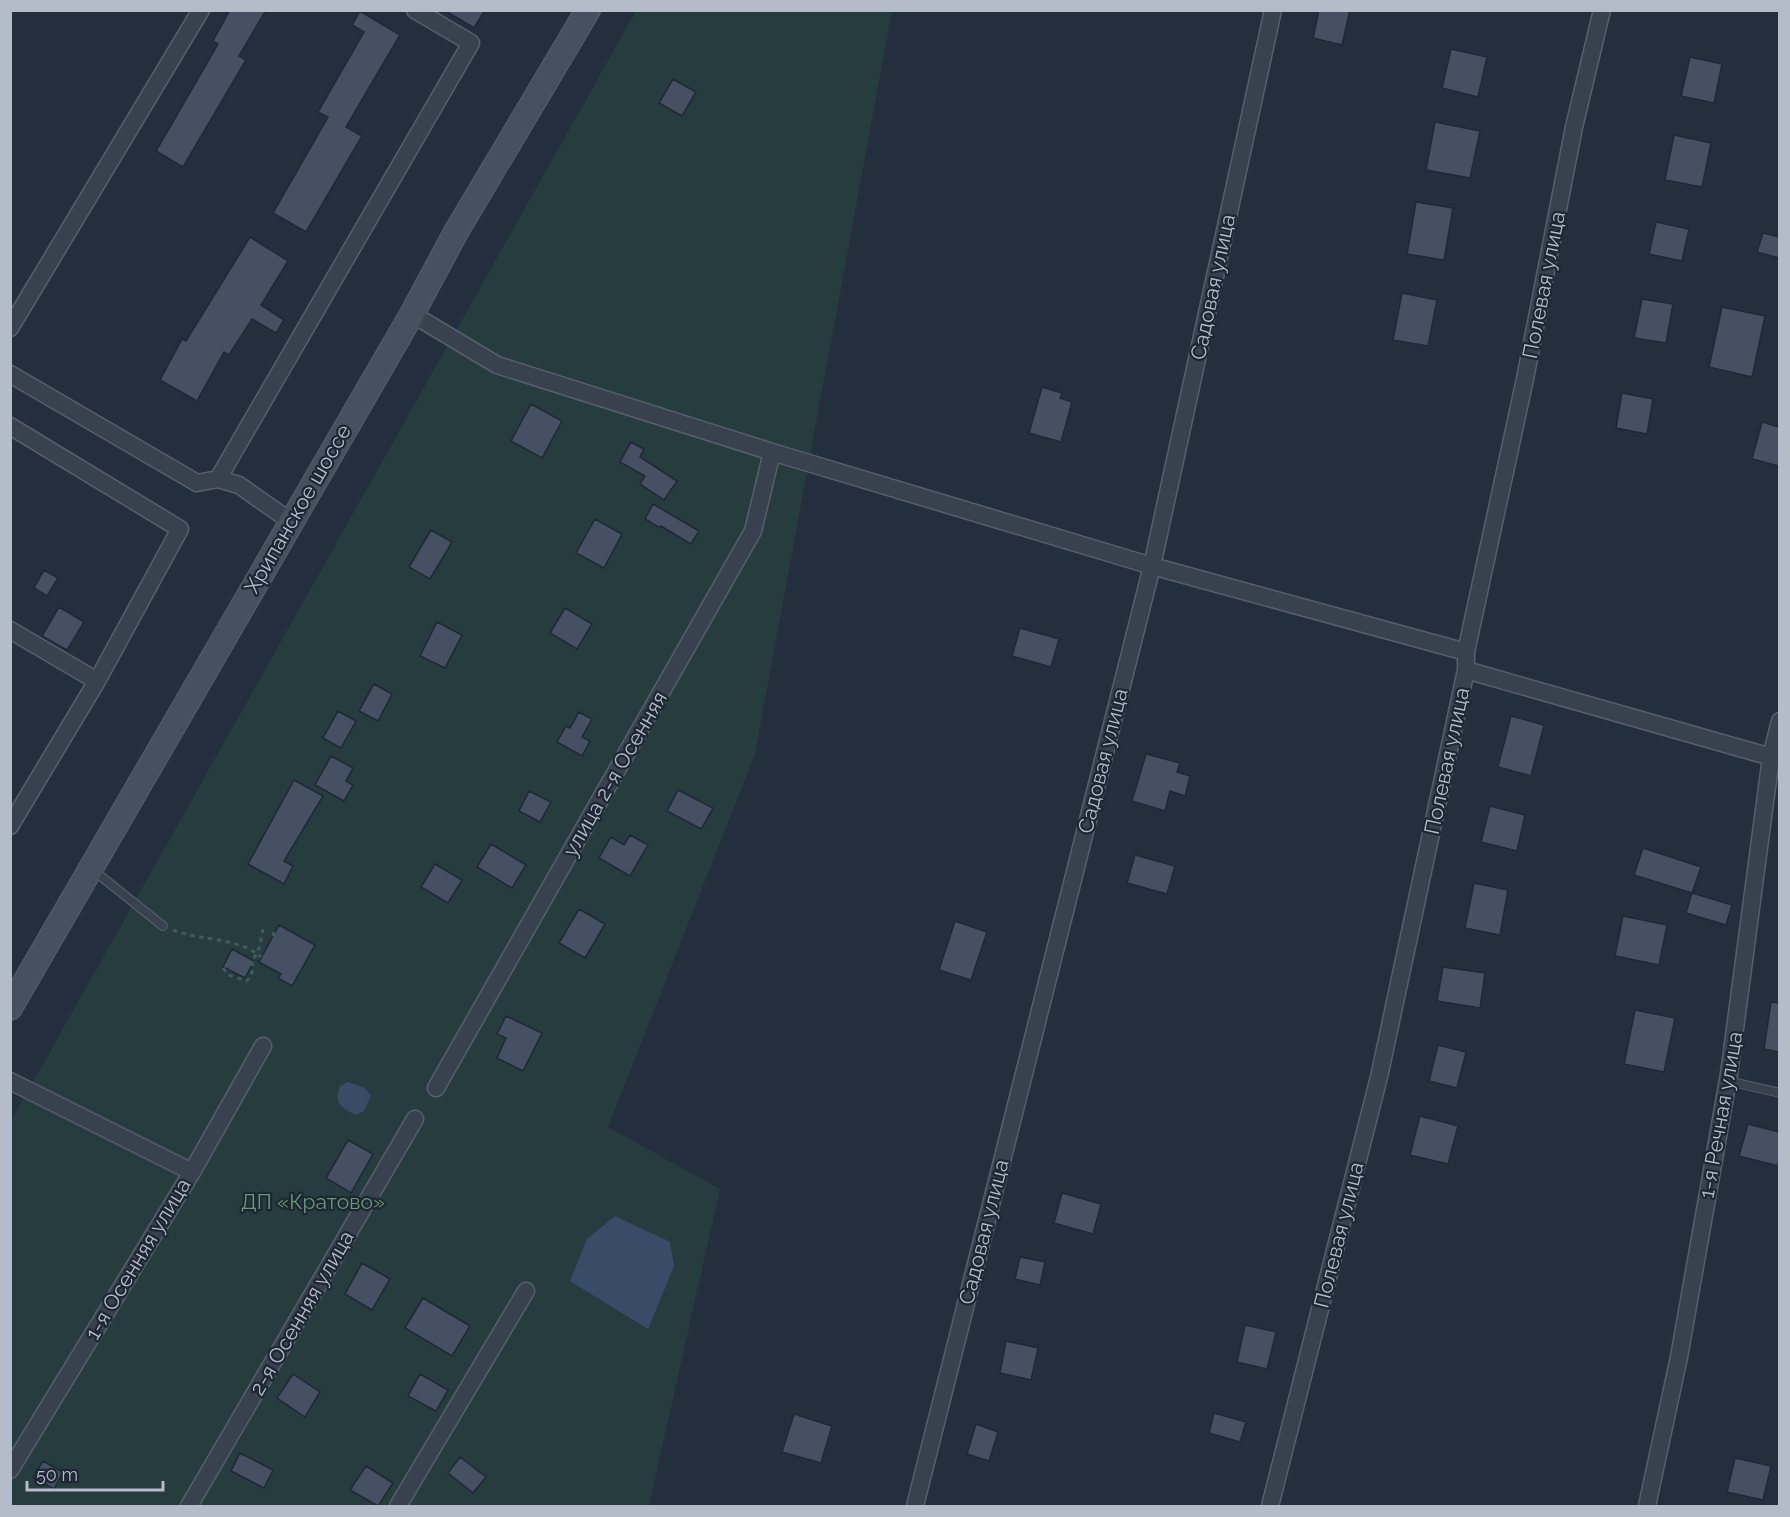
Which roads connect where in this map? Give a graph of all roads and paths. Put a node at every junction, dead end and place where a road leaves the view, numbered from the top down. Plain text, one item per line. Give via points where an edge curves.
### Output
1 (201, 10) edge
2 (415, 10) edge
3 (588, 10) edge
4 (1273, 10) edge
5 (1602, 10) edge
6 (412, 314) junction
7 (10, 328) edge
8 (10, 374) edge
9 (10, 426) edge
10 (772, 452) junction
11 (218, 479) junction
12 (290, 521) junction
13 (1152, 566) junction
14 (10, 630) edge
15 (1466, 652) junction
16 (1466, 669) junction
17 (97, 681) junction
18 (1779, 721) edge
19 (1771, 757) junction
20 (10, 826) edge
21 (91, 868) junction
22 (163, 926) joint
23 (263, 930) dead end
24 (273, 932) dead end
25 (275, 939) dead end
26 (259, 955) junction
27 (252, 961) junction
28 (246, 963) dead end
29 (223, 968) dead end
30 (10, 1008) edge
31 (263, 1046) dead end
32 (10, 1081) edge
33 (1728, 1081) junction
34 (436, 1088) dead end
35 (1779, 1093) edge
36 (415, 1119) dead end
37 (192, 1172) junction
38 (525, 1291) dead end
39 (10, 1470) edge
40 (189, 1506) edge
41 (398, 1506) edge
42 (915, 1506) edge
43 (1270, 1506) edge
44 (1647, 1506) edge

1 - 7 street
2 - 11 street via 471,44
3 - 6 main road, Хрипанское шоссе via 456,232
4 - 13 street, Садовая улица
5 - 15 street, Полевая улица via 1574,127
6 - 10 street via 497,365
6 - 12 main road, Хрипанское шоссе
8 - 11 street via 197,483
9 - 17 street via 180,529
10 - 13 street
10 - 34 street, улица 2-я Осенняя via 753,531
11 - 12 street via 239,485
12 - 21 main road, Хрипанское шоссе
13 - 15 street
13 - 42 street, Садовая улица
14 - 17 street
15 - 16 street, Полевая улица
16 - 19 street
16 - 43 street, Полевая улица via 1379,1077
17 - 20 street
18 - 19 street, 1-я Речная улица
19 - 33 street, 1-я Речная улица
21 - 22 lane
21 - 30 main road, Хрипанское шоссе
22 - 26 path via 189,936 234,944
23 - 26 path
24 - 25 path
26 - 27 path
27 - 28 path
27 - 29 path via 253,970 246,981 229,975
31 - 37 street, 1-я Осенняя улица
32 - 37 street
33 - 35 lane
33 - 44 street, 1-я Речная улица via 1679,1357
36 - 40 street, 2-я Осенняя улица
37 - 39 street, 1-я Осенняя улица
38 - 41 street

